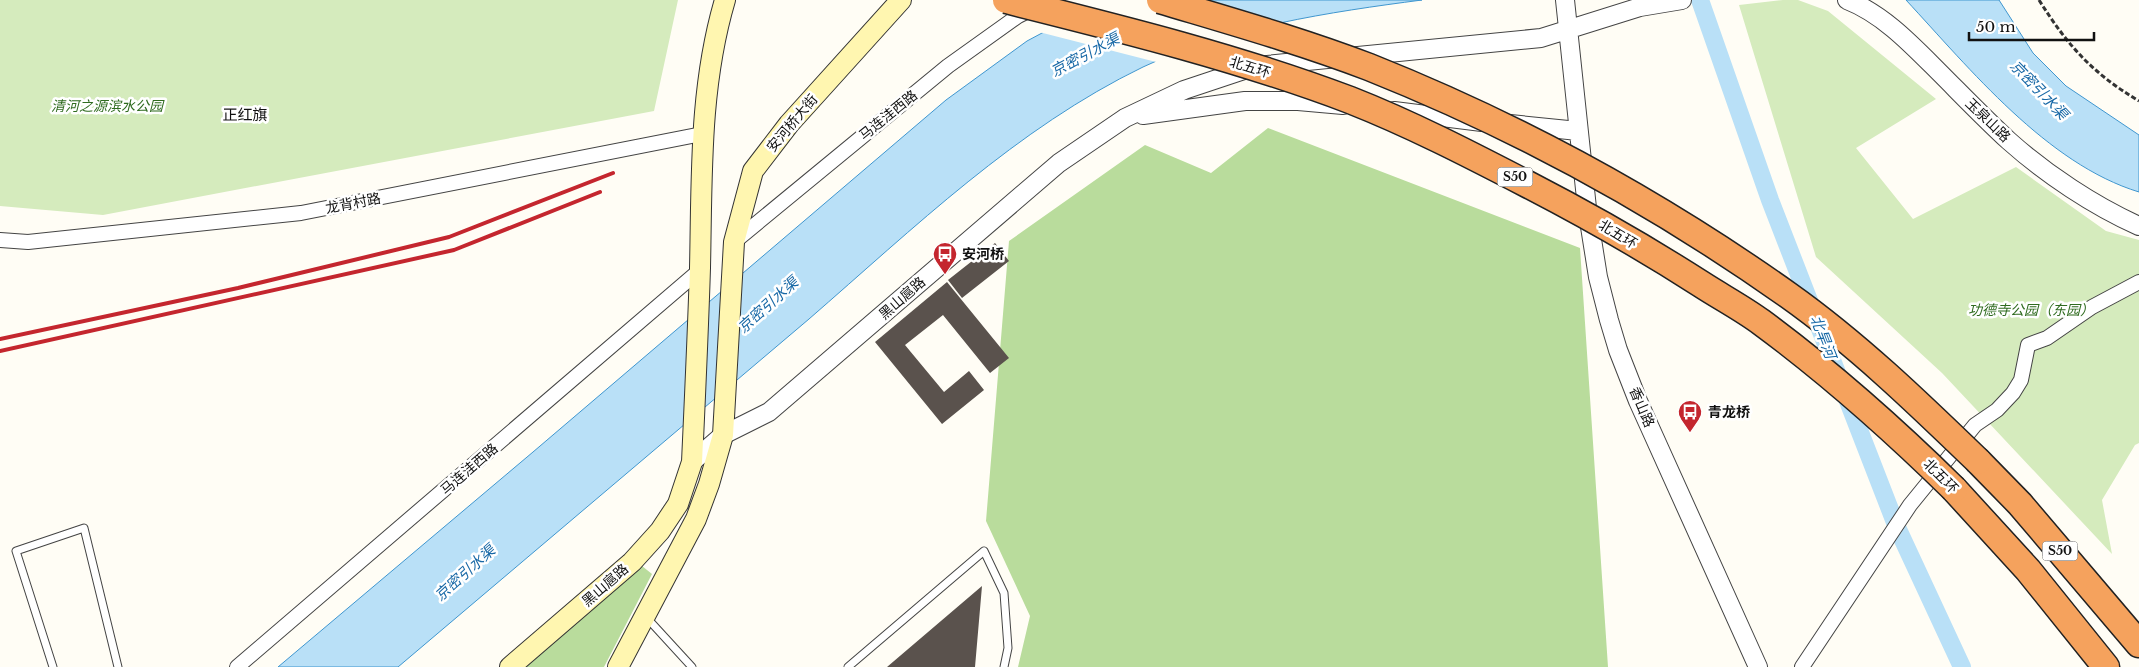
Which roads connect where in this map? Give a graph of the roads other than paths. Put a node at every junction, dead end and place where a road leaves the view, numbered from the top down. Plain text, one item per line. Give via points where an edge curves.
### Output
1 (725, 0) edge
2 (901, 0) edge
3 (1006, 0) edge
4 (1050, 0) edge
5 (1160, 0) edge
6 (1565, 0) edge
7 (1682, 0) edge
8 (1847, 0) edge
9 (1568, 29) junction
10 (1125, 118) junction
11 (1578, 131) junction
12 (702, 134) junction
13 (2139, 226) edge
14 (0, 240) edge
15 (734, 242) junction
16 (700, 270) junction
17 (2139, 282) edge
18 (723, 435) junction
19 (692, 462) junction
20 (646, 616) junction
21 (2139, 644) edge
22 (53, 667) edge
23 (118, 667) edge
24 (237, 667) edge
25 (510, 667) edge
26 (618, 667) edge
27 (692, 667) edge
28 (848, 667) edge
29 (1004, 667) edge
30 (1758, 667) edge
31 (1802, 667) edge
32 (2106, 667) edge

1 - 12 main road via 706,91
2 - 15 main road, 安河桥大街 via 788,124 754,171
3 - 32 highway, 北五环 / S50, bridge via 1148,36 1350,100 1417,128 1578,209 1759,321 1818,366 1904,440 2028,570
4 - 15 street, 马连洼西路 via 1018,16 948,66
5 - 21 highway, S50, bridge via 1368,67 1490,120 1645,203 1797,302 1904,389 1978,462 2020,504
6 - 9 street
7 - 9 street via 1640,7
8 - 13 street, 玉泉山路 via 1860,5 1914,47 2010,142 2078,193
9 - 10 street, 黑山扈路 via 1541,38 1256,66 1184,90
9 - 11 street, 香山路
10 - 11 street via 1245,101 1298,101
10 - 18 street, 黑山扈路 via 1059,163 769,412
11 - 30 street, 香山路 via 1598,277 1618,350
12 - 14 street, 龙背村路 via 301,213 28,242
12 - 16 main road
15 - 18 main road, 安河桥大街
16 - 19 main road, 黑山扈路
16 - 24 street, 马连洼西路
17 - 31 street via 2092,307 2048,338 2028,344 2021,380 2013,393 1975,425 1910,505
18 - 19 street, 黑山扈路
18 - 20 main road via 696,518
19 - 25 main road, 黑山扈路 via 678,504 660,531 632,562
20 - 26 main road
20 - 27 lane
22 - 23 lane via 16,551 84,528
28 - 29 lane via 984,552 1004,593 1008,648

